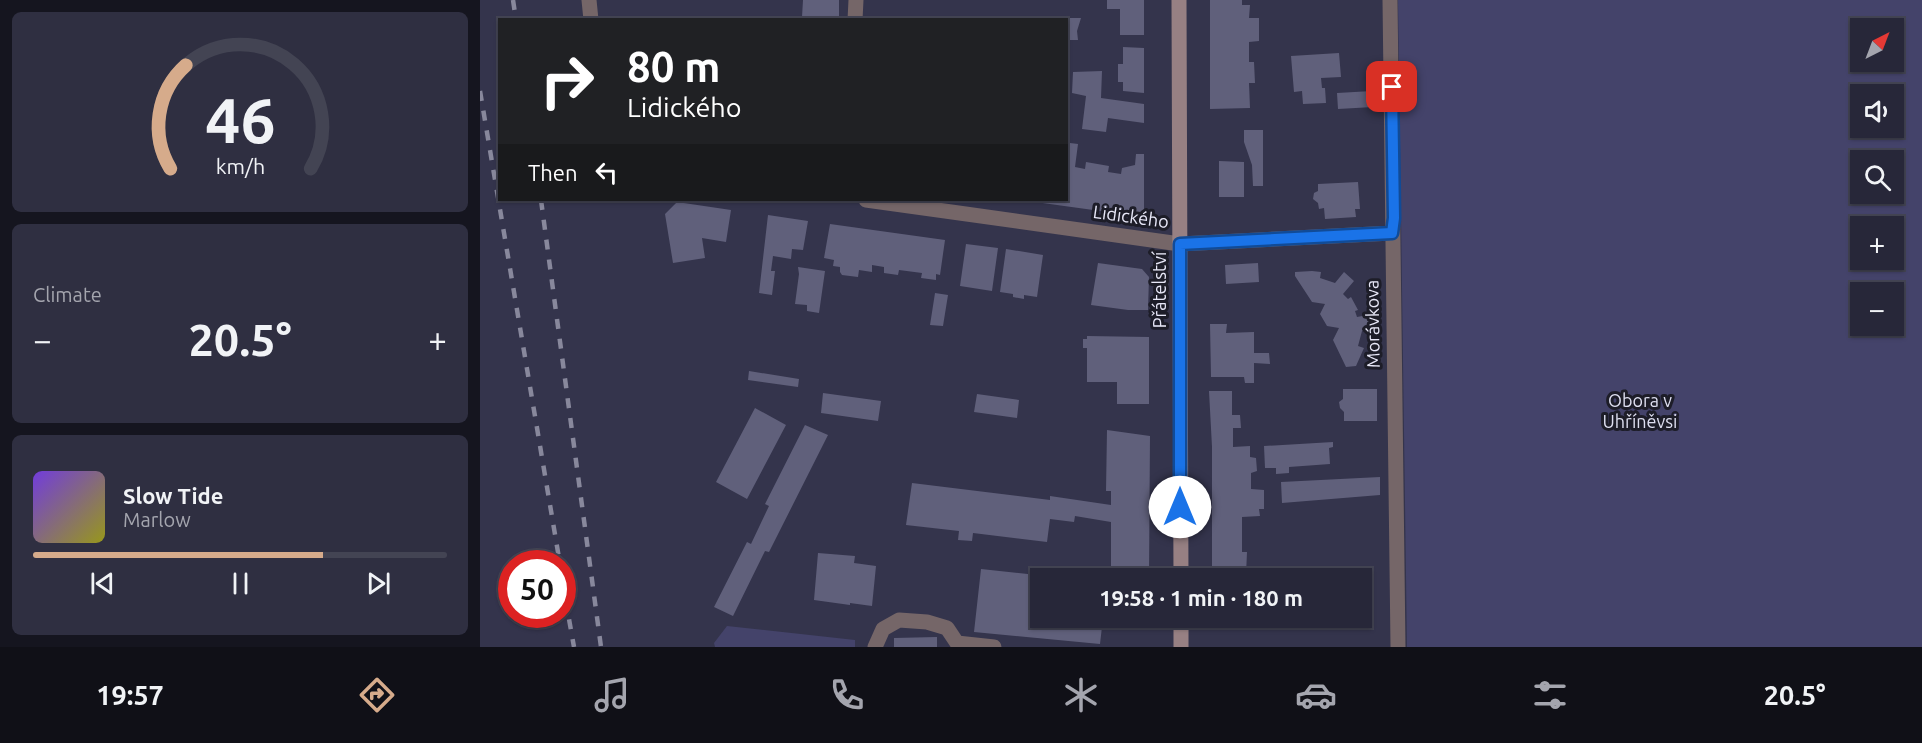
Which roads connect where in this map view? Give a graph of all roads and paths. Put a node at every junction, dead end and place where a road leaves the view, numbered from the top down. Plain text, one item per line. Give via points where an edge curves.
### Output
1 (589, 0) edge
2 (856, 0) edge
3 (1179, 0) edge
4 (1390, 0) edge
5 (591, 18) edge
6 (855, 18) edge
7 (873, 201) edge
8 (1392, 233) junction
9 (1180, 244) junction
10 (1181, 568) edge
11 (1181, 628) edge
12 (875, 647) edge
13 (993, 647) edge
14 (1181, 647) edge
15 (1398, 647) edge

1 - 5 street
2 - 6 street
3 - 9 main road, Přátelství
4 - 8 street, Morávkova
7 - 9 street, Lidického
8 - 9 street, Lidického
8 - 15 street, Morávkova
9 - 10 main road, Přátelství
11 - 14 main road
12 - 13 street via 883,629 899,620 947,628 957,643

